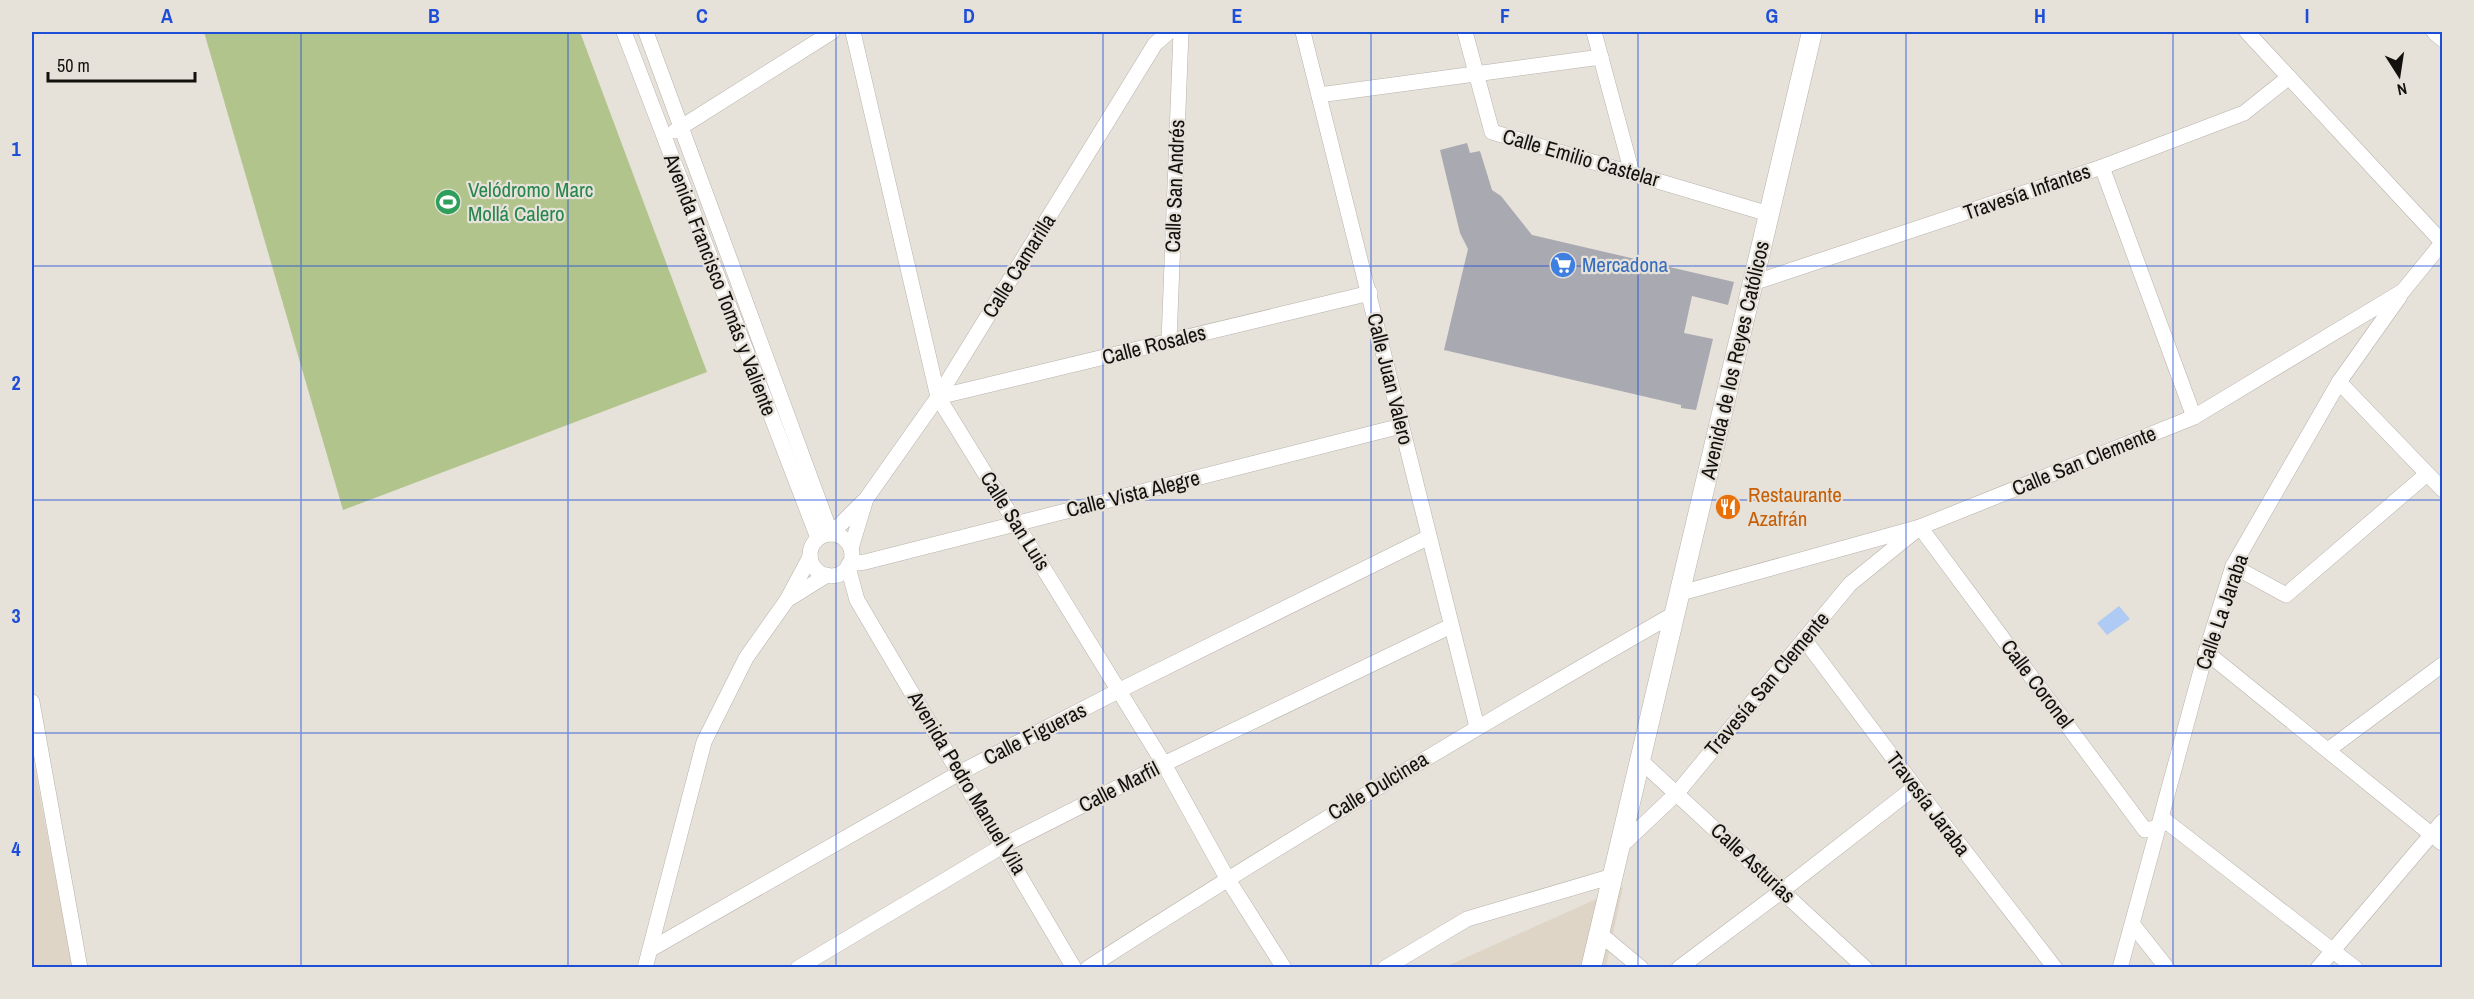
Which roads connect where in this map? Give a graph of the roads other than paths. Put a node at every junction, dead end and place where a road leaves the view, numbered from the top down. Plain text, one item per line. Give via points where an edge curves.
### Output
1 (624, 32) edge
2 (646, 32) edge
3 (832, 32) edge
4 (853, 32) edge
5 (1168, 32) edge
6 (1181, 32) edge
7 (1303, 32) edge
8 (1464, 32) edge
9 (1594, 32) edge
10 (1812, 32) edge
11 (2247, 32) edge
12 (2434, 32) edge
13 (2442, 39) edge
14 (1600, 57) junction
15 (1476, 74) junction
16 (2289, 77) junction
17 (1319, 95) junction
18 (681, 127) junction
19 (663, 138) junction
20 (2102, 166) junction
21 (1632, 173) junction
22 (1769, 214) junction
23 (2442, 243) edge
24 (1753, 283) junction
25 (2403, 291) junction
26 (1370, 293) junction
27 (1169, 341) junction
28 (2339, 382) junction
29 (938, 397) junction
30 (2194, 417) junction
31 (1401, 426) junction
32 (2427, 474) junction
33 (2442, 489) edge
34 (866, 499) junction
35 (1017, 524) junction
36 (1920, 527) junction
37 (825, 536) junction
38 (1429, 537) junction
39 (810, 556) junction
40 (853, 559) junction
41 (2233, 566) junction
42 (828, 575) junction
43 (1681, 593) junction
44 (787, 600) junction
45 (857, 600) junction
46 (1674, 614) junction
47 (1452, 626) junction
48 (1804, 639) junction
49 (2206, 652) junction
50 (2442, 664) edge
51 (1118, 691) junction
52 (32, 702) edge
53 (1477, 727) junction
54 (2328, 750) junction
55 (1641, 761) junction
56 (1164, 764) junction
57 (961, 772) junction
58 (1915, 787) junction
59 (1677, 793) junction
60 (2442, 822) edge
61 (2161, 823) junction
62 (2437, 839) edge
63 (1004, 845) junction
64 (1620, 847) junction
65 (1613, 876) junction
66 (1227, 878) junction
67 (1783, 890) junction
68 (2133, 925) junction
69 (1599, 933) junction
70 (651, 949) junction
71 (2332, 950) junction
72 (80, 968) edge
73 (645, 968) edge
74 (798, 968) edge
75 (1074, 968) edge
76 (1088, 968) edge
77 (1284, 968) edge
78 (1386, 968) edge
79 (1591, 968) edge
80 (1641, 968) edge
81 (1679, 968) edge
82 (1865, 968) edge
83 (2055, 968) edge
84 (2120, 968) edge
85 (2167, 968) edge
86 (2318, 968) edge
87 (2355, 968) edge

1 - 19 street, Avenida Francisco Tomás y Valiente
2 - 18 street, Avenida Francisco Tomás y Valiente
3 - 18 street
4 - 29 street, Calle San Luis
5 - 29 street, Calle Camarilla via 1155,44
6 - 27 street, Calle San Andrés
7 - 17 street, Calle Juan Valero
8 - 15 street, Calle Emilio Castelar
9 - 14 street
10 - 22 street, Avenida de los Reyes Católicos
11 - 16 street
12 - 13 street
14 - 15 street
14 - 21 street
15 - 17 street
15 - 21 street, Calle Emilio Castelar via 1492,132
16 - 20 street, Travesía Infantes via 2244,113
16 - 23 street
17 - 26 street, Calle Juan Valero
18 - 19 street
18 - 37 street, Avenida Francisco Tomás y Valiente
19 - 37 street, Avenida Francisco Tomás y Valiente
20 - 24 street, Travesía Infantes
20 - 30 street
21 - 22 street, Calle Emilio Castelar
22 - 24 street, Avenida de los Reyes Católicos
23 - 25 street, Calle San Clemente
24 - 43 street, Avenida de los Reyes Católicos
25 - 28 street, Calle La Jaraba
25 - 30 street, Calle San Clemente
26 - 27 street, Calle Rosales
26 - 31 street, Calle Juan Valero
27 - 29 street, Calle Rosales
28 - 32 street
28 - 41 street, Calle La Jaraba
29 - 34 street, Calle Camarilla
29 - 35 street, Calle San Luis
30 - 36 street, Calle San Clemente
31 - 35 street, Calle Vista Alegre
31 - 38 street, Calle Juan Valero
32 - 33 street
32 - 41 street via 2286,596
34 - 37 street, Calle Camarilla
34 - 40 street, Calle Camarilla
35 - 40 street, Calle Vista Alegre
35 - 51 street, Calle San Luis
36 - 43 street, Calle San Clemente
36 - 48 street, Travesía San Clemente via 1850,584
36 - 61 street, Calle Coronel via 2145,830
37 - 39 street via 810,550
37 - 40 street via 843,538
38 - 47 street, Calle Juan Valero
38 - 51 street, Calle Figueras
39 - 42 street via 815,569
39 - 44 street
40 - 42 street via 840,574
40 - 45 street, Avenida Pedro Manuel Vila
41 - 49 street, Calle La Jaraba
42 - 44 street
42 - 45 street, Avenida Pedro Manuel Vila
43 - 46 street, Avenida de los Reyes Católicos
44 - 70 street via 746,658 704,742
45 - 57 street, Avenida Pedro Manuel Vila
46 - 53 street, Calle Dulcinea
46 - 55 street, Avenida de los Reyes Católicos
47 - 53 street, Calle Juan Valero
47 - 56 street, Calle Marfil
48 - 58 street, Travesía Jaraba
48 - 59 street, Travesía San Clemente
49 - 54 street
49 - 61 street, Calle La Jaraba
50 - 54 street
51 - 56 street, Calle San Luis
51 - 57 street, Calle Figueras
52 - 72 street
53 - 66 street, Calle Dulcinea
54 - 62 street
55 - 59 street, Calle Asturias
55 - 64 street, Avenida de los Reyes Católicos
56 - 63 street, Calle Marfil
56 - 66 street, Calle San Luis
57 - 63 street, Avenida Pedro Manuel Vila
57 - 70 street, Calle Figueras
58 - 67 street
58 - 83 street, Travesía Jaraba
59 - 64 street, Travesía San Clemente
59 - 67 street, Calle Asturias
60 - 62 street
61 - 68 street, Calle La Jaraba
61 - 71 street, Calle Coronel
62 - 71 street
63 - 74 street, Calle Marfil
63 - 75 street, Avenida Pedro Manuel Vila
64 - 65 street, Avenida de los Reyes Católicos
65 - 69 street, Avenida de los Reyes Católicos
65 - 78 street via 1467,919
66 - 76 street, Calle Dulcinea
66 - 77 street, Calle San Luis
67 - 81 street
67 - 82 street, Calle Asturias
68 - 84 street, Calle La Jaraba
68 - 85 street
69 - 79 street, Avenida de los Reyes Católicos
69 - 80 street
70 - 73 street
71 - 86 street
71 - 87 street, Calle Coronel

